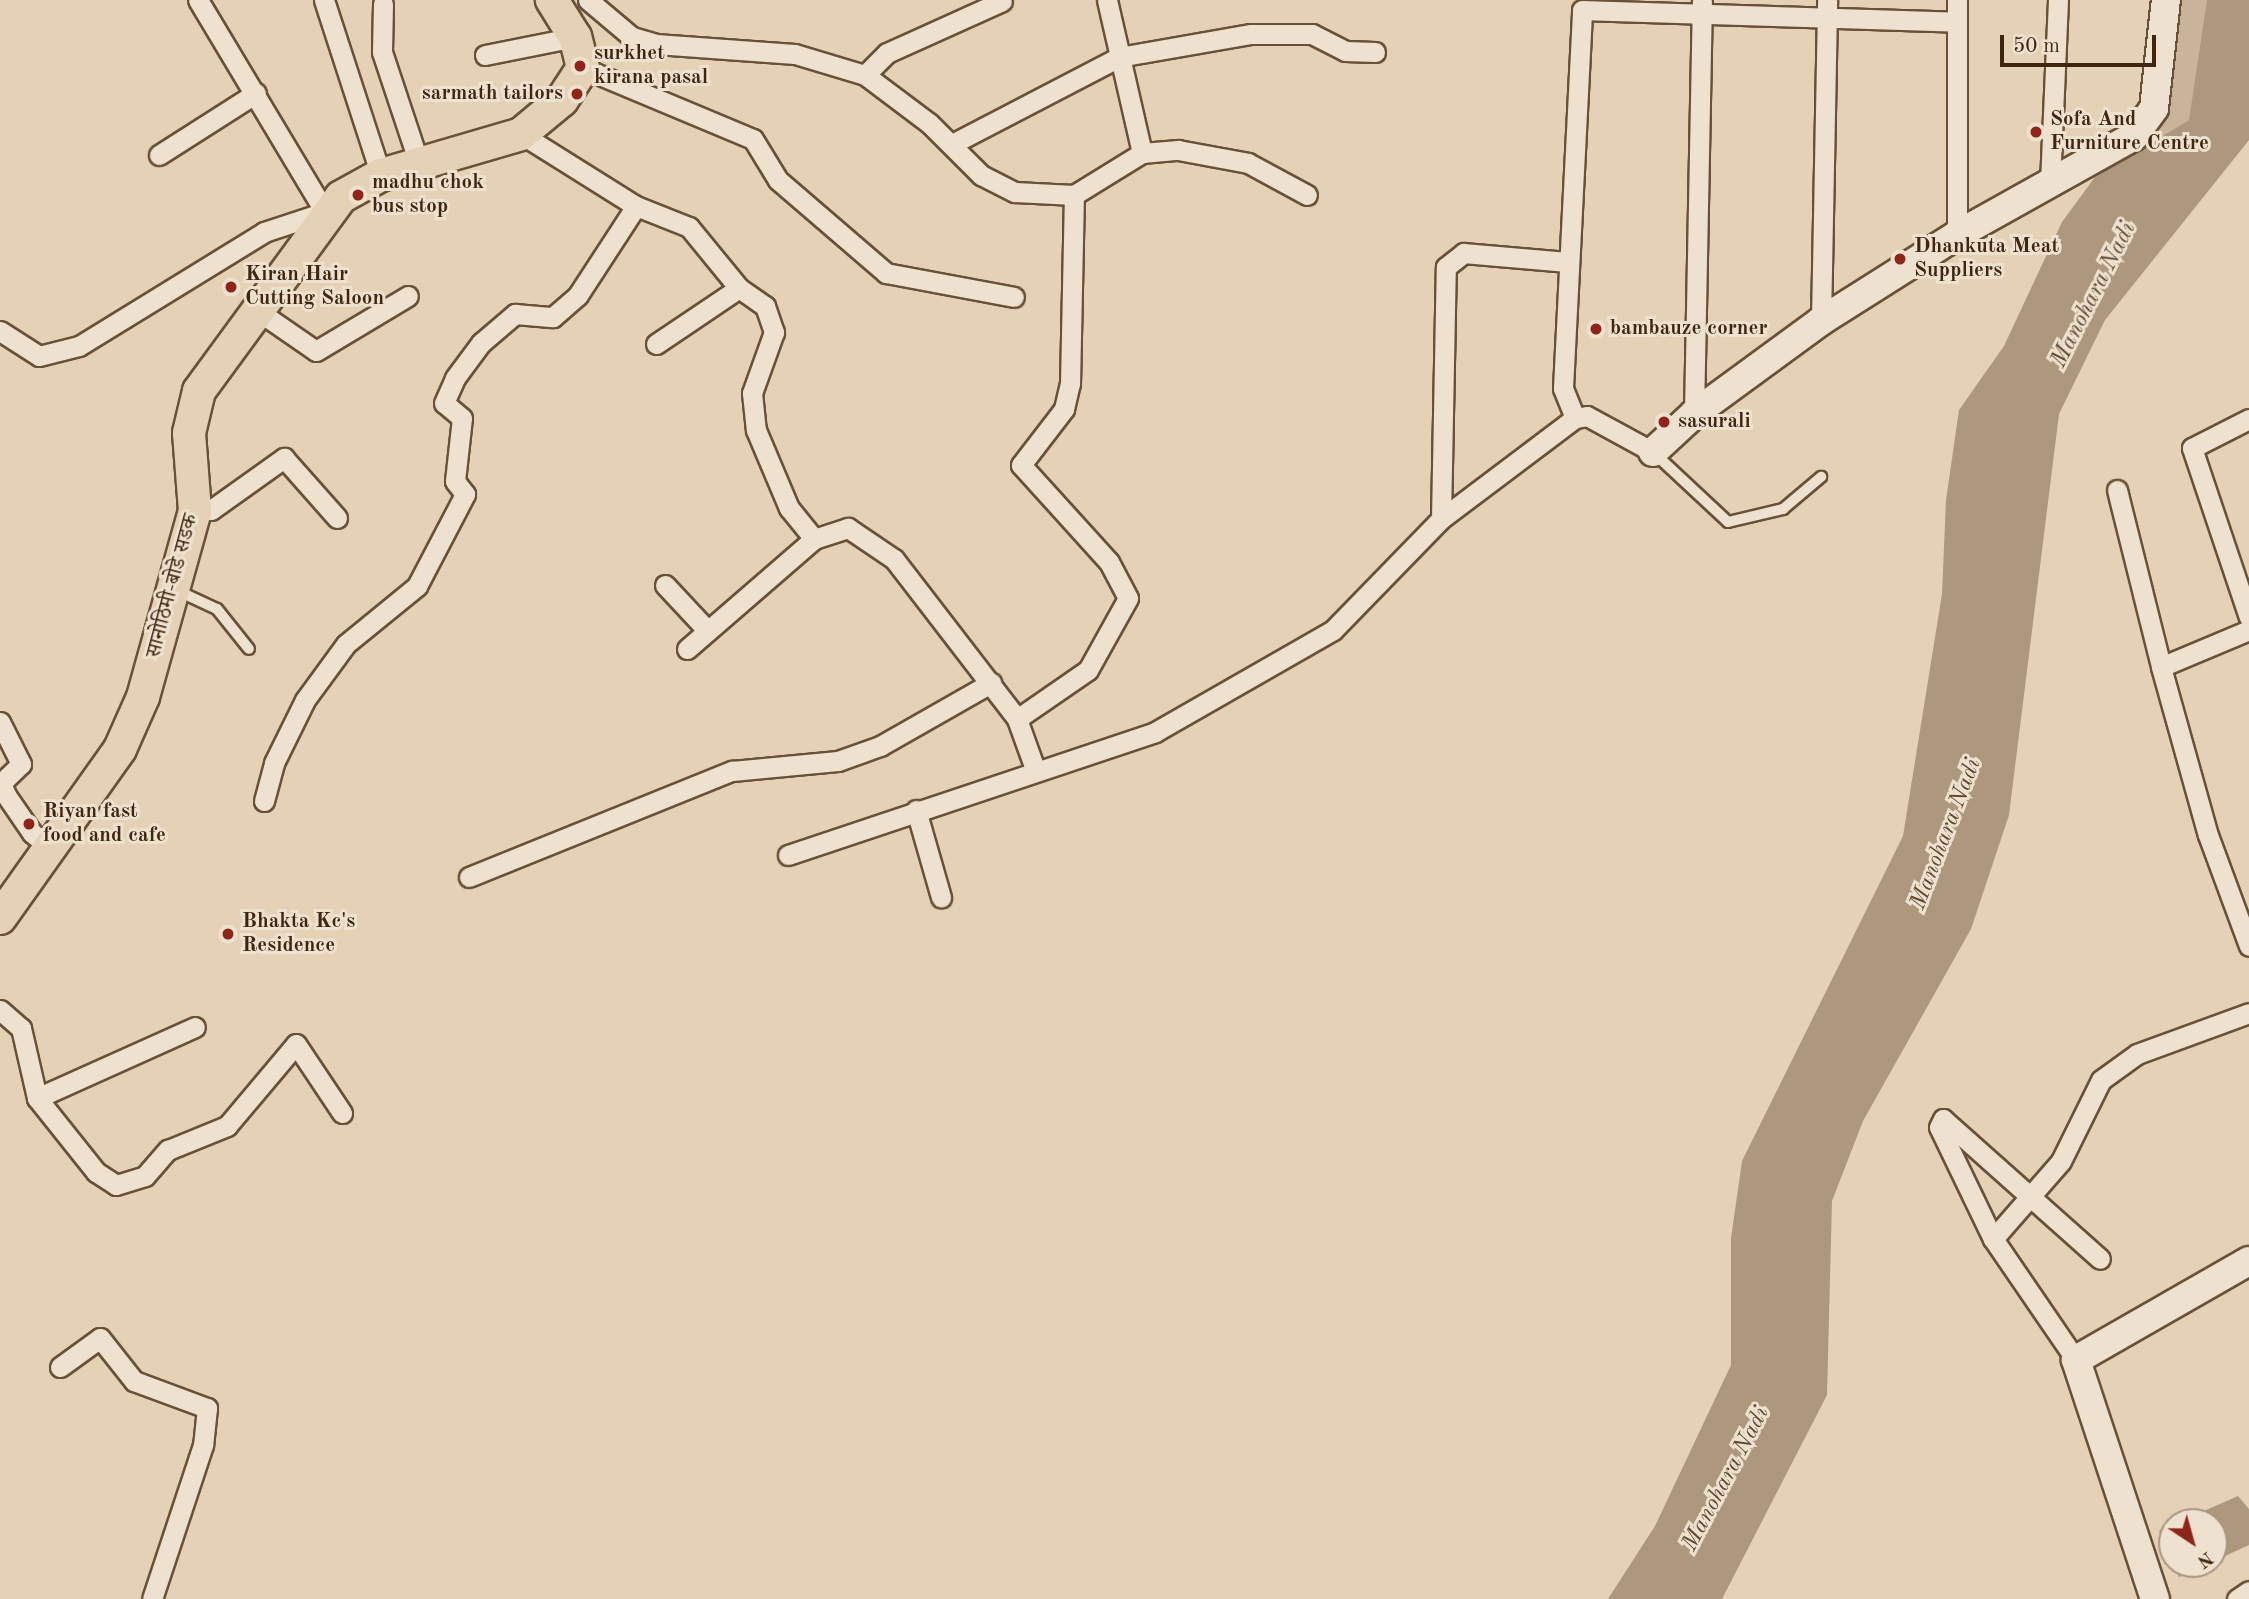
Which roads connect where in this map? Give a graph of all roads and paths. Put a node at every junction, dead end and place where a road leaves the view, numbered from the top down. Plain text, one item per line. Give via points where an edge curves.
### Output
1 (198, 0) edge
2 (324, 0) edge
3 (552, 0) edge
4 (588, 0) edge
5 (1107, 0) edge
6 (1957, 0) edge
7 (2057, 0) edge
8 (2166, 0) edge
9 (1002, 1) edge
10 (383, 4) dead end
11 (1583, 5) edge
12 (1702, 6) edge
13 (1827, 9) edge
14 (1956, 22) junction
15 (575, 37) junction
16 (1376, 51) dead end
17 (485, 55) dead end
18 (1119, 57) junction
19 (583, 68) junction
20 (865, 75) junction
21 (256, 93) junction
22 (521, 134) junction
23 (952, 144) junction
24 (1142, 153) junction
25 (159, 155) dead end
26 (419, 163) junction
27 (381, 175) junction
28 (2050, 183) junction
29 (1074, 195) junction
30 (1307, 195) dead end
31 (636, 206) junction
32 (325, 212) junction
33 (1956, 235) junction
34 (1567, 262) junction
35 (739, 288) junction
36 (408, 296) dead end
37 (1014, 297) dead end
38 (258, 311) junction
39 (1821, 321) junction
40 (0, 331) edge
41 (656, 344) dead end
42 (1694, 414) junction
43 (1576, 418) junction
44 (2249, 419) edge
45 (1653, 453) junction
46 (1821, 477) dead end
47 (2117, 490) dead end
48 (195, 511) junction
49 (337, 518) dead end
50 (1441, 519) junction
51 (814, 539) junction
52 (665, 585) dead end
53 (173, 589) junction
54 (2249, 617) edge
55 (707, 630) junction
56 (2249, 630) edge
57 (249, 649) dead end
58 (687, 649) dead end
59 (2161, 667) junction
60 (991, 682) junction
61 (1017, 719) junction
62 (0, 722) edge
63 (1035, 769) junction
64 (264, 801) dead end
65 (916, 810) junction
66 (51, 848) junction
67 (788, 855) dead end
68 (469, 877) dead end
69 (941, 897) dead end
70 (0, 918) edge
71 (2249, 946) edge
72 (0, 1010) edge
73 (2249, 1013) edge
74 (195, 1027) dead end
75 (37, 1098) junction
76 (342, 1113) dead end
77 (2034, 1196) junction
78 (1993, 1239) junction
79 (2100, 1259) dead end
80 (2249, 1261) edge
81 (2076, 1360) junction
82 (60, 1367) dead end
83 (2249, 1591) edge
84 (152, 1599) edge
85 (2155, 1599) edge
86 (2237, 1599) edge

1 - 21 street
2 - 27 street
3 - 15 main road
4 - 20 street via 632,37 656,44 795,54
5 - 18 street
6 - 14 street
7 - 28 street
8 - 28 street via 2147,123
9 - 20 street via 887,53
10 - 26 street via 382,52
11 - 12 street
11 - 34 street
12 - 13 street
12 - 42 street
13 - 14 street
13 - 39 street
14 - 33 street
15 - 17 street
15 - 19 main road
16 - 18 street via 1345,51 1312,34 1251,34
18 - 23 street
18 - 24 street
19 - 22 main road, सानोठिमी-बोडे सडक via 562,100
19 - 37 street via 753,139 778,180 886,273
20 - 23 street
21 - 25 street
21 - 32 street
22 - 26 main road, सानोठिमी-बोडे सडक
22 - 31 street
23 - 29 street via 981,175 1007,189 1056,199
24 - 29 street
24 - 30 street via 1218,156 1248,163
26 - 27 main road, सानोठिमी-बोडे सडक
27 - 32 main road, सानोठिमी-बोडे सडक
28 - 33 street
29 - 61 street via 1070,384 1064,409 1021,465 1109,562 1128,598 1088,670
31 - 35 street via 689,227
31 - 64 street via 578,295 553,317 515,314 481,343 455,378 444,403 461,418 455,481 465,494 417,586 346,644 305,700
32 - 38 main road, सानोठिमी-बोडे सडक
32 - 40 street via 264,232 79,346 39,356
33 - 39 street
34 - 43 street via 1563,388
34 - 50 street via 1464,253 1446,267
35 - 41 street
35 - 51 street via 765,306 774,332 752,393 766,464
36 - 38 street via 316,351
38 - 48 main road, सानोठिमी-बोडे सडक via 199,391 191,414
39 - 42 street
42 - 45 street
43 - 45 street via 1587,416
43 - 50 street
44 - 54 street via 2192,448
45 - 46 lane via 1728,522 1783,509
47 - 59 street
48 - 49 street via 211,510 284,458
48 - 53 main road, सानोठिमी-बोडे सडक
50 - 63 street via 1333,630 1155,732
51 - 55 street
51 - 60 street via 848,528 877,542
52 - 55 street
53 - 57 lane via 218,609
53 - 66 main road, सानोठिमी-बोडे सडक via 143,697 120,749
55 - 58 street
56 - 59 street
59 - 71 street via 2208,835
60 - 61 street
60 - 68 street via 880,746 838,761 732,771
61 - 63 street
62 - 66 street via 21,764 1,783 32,833
63 - 65 street
65 - 67 street
65 - 69 street
66 - 70 main road, सानोठिमी-बोडे सडक
72 - 75 street via 21,1028
73 - 77 street via 2137,1054 2101,1080 2061,1161
74 - 75 street
75 - 76 street via 96,1172 116,1185 145,1176 168,1150 227,1126 296,1044
77 - 78 street
77 - 78 street via 1943,1119 1939,1127
77 - 79 street
78 - 81 street
80 - 81 street
81 - 85 street
82 - 84 street via 100,1338 134,1381 207,1408 203,1445
83 - 86 street

